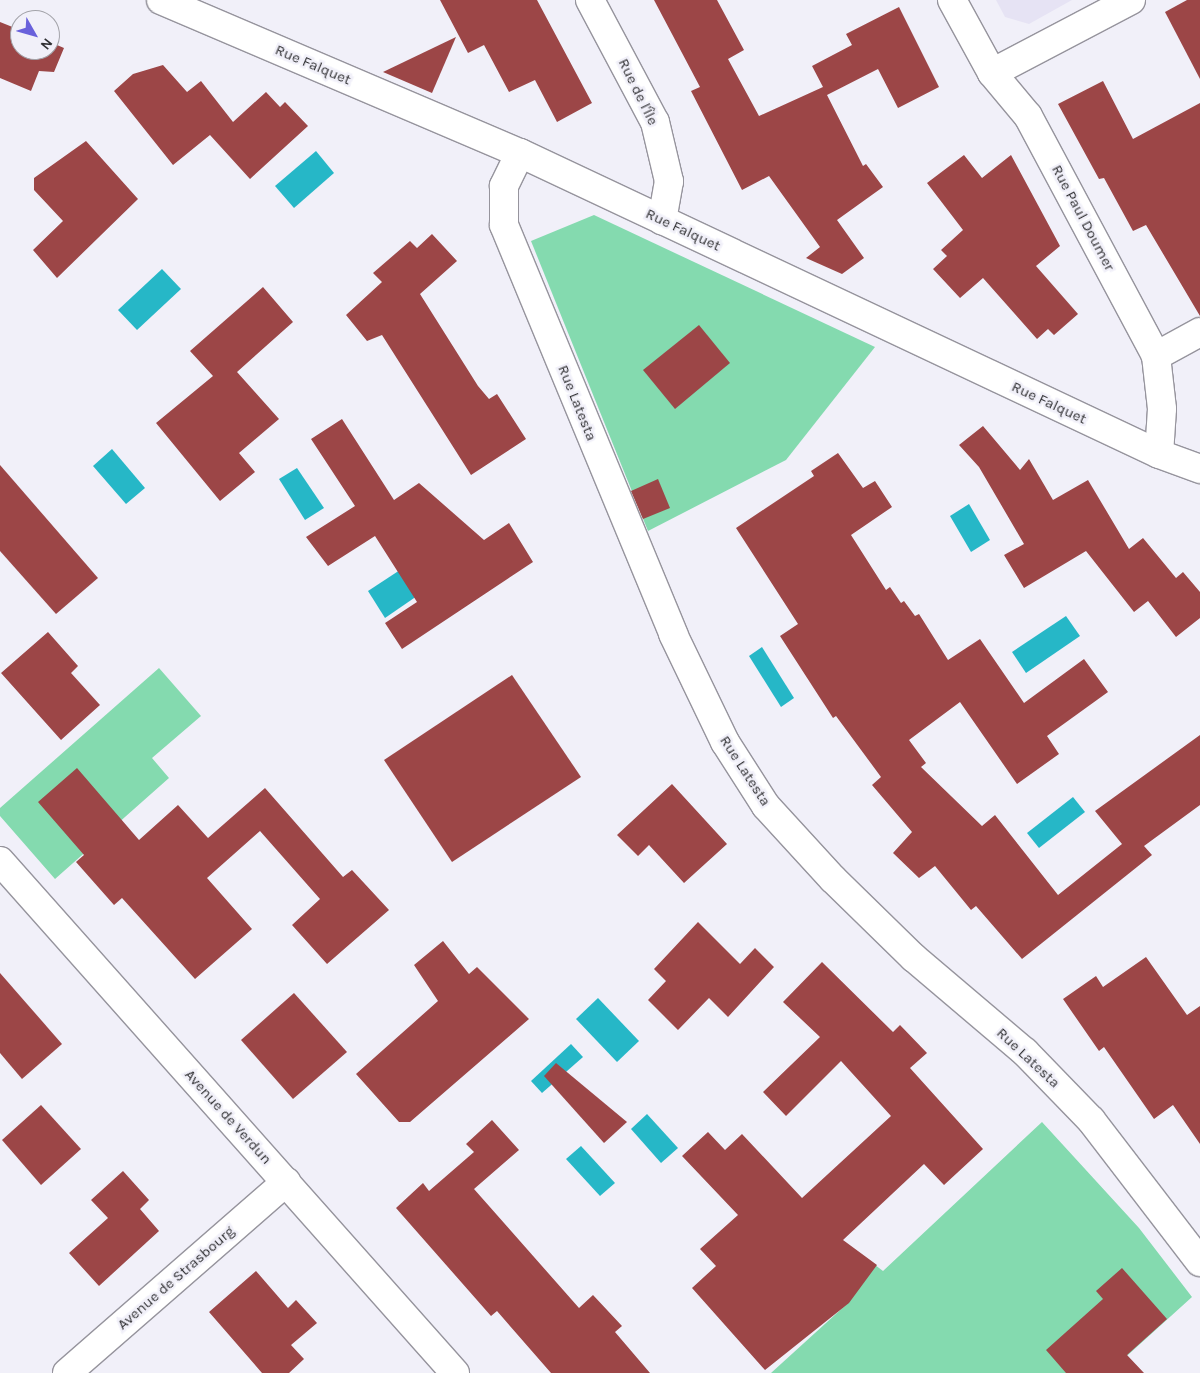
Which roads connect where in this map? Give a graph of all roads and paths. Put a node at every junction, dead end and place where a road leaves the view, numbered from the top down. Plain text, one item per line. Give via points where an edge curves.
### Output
1 (161, 0) edge
2 (590, 0) edge
3 (952, 0) edge
4 (1131, 0) edge
5 (992, 73) junction
6 (520, 153) junction
7 (662, 220) junction
8 (1200, 332) edge
9 (1156, 356) junction
10 (1159, 454) junction
11 (1200, 469) edge
12 (0, 860) edge
13 (286, 1182) junction
14 (1200, 1262) edge
15 (66, 1373) edge
16 (454, 1373) edge

1 - 6 street, Rue Falquet
2 - 7 street, Rue de l'Île via 654,122 669,181
3 - 5 street, Rue Paul Doumer
4 - 5 street
5 - 9 street, Rue Paul Doumer via 1028,116
6 - 7 street, Rue Falquet
6 - 14 street, Rue Latesta via 504,186 504,225 673,634 724,742 766,806 833,879 914,958 1025,1052 1091,1120
7 - 10 street, Rue Falquet
8 - 9 street
9 - 10 street, Rue Paul Doumer via 1162,410
10 - 11 street, Rue Falquet
12 - 13 street, Avenue de Verdun
13 - 15 street, Avenue de Strasbourg
13 - 16 street, Avenue de Verdun

